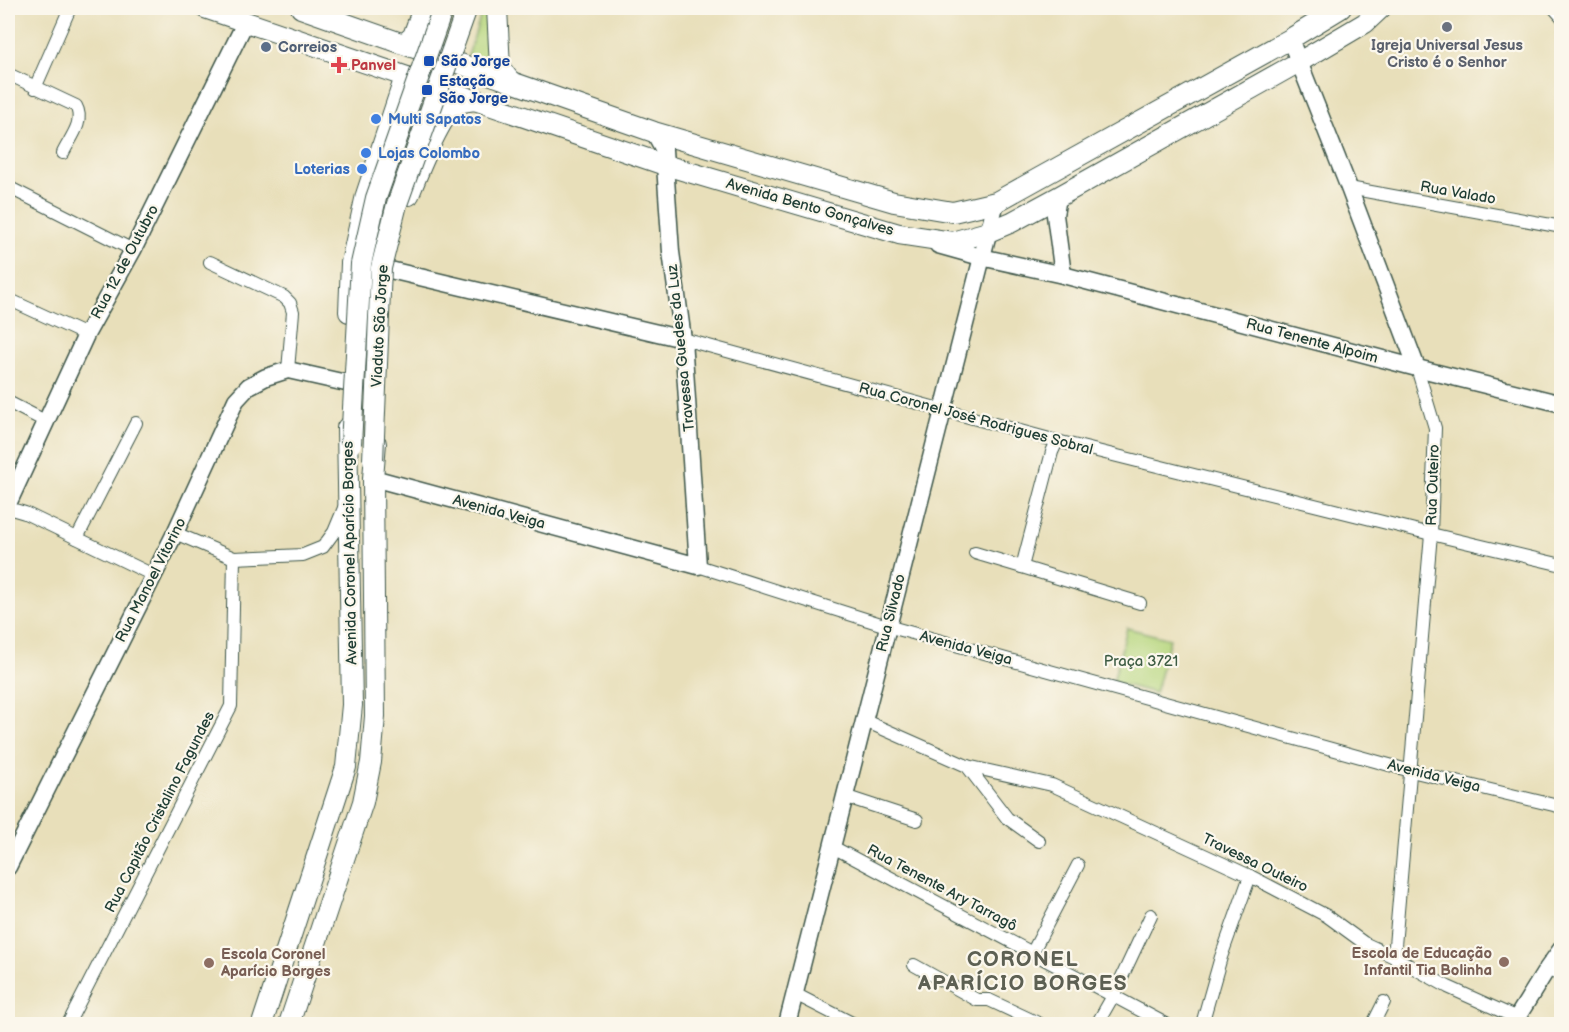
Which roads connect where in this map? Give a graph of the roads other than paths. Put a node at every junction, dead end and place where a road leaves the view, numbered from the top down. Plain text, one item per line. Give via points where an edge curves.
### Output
1 (70, 8) edge
2 (205, 8) edge
3 (301, 8) edge
4 (423, 8) edge
5 (442, 8) edge
6 (467, 8) edge
7 (497, 8) edge
8 (1341, 8) edge
9 (1381, 8) edge
10 (1554, 8) edge
11 (1562, 17) edge
12 (246, 21) junction
13 (1290, 39) junction
14 (405, 44) junction
15 (1299, 62) junction
16 (8, 74) edge
17 (405, 76) junction
18 (511, 82) junction
19 (35, 88) junction
20 (477, 100) junction
21 (654, 132) junction
22 (382, 146) junction
23 (63, 153) dead end
24 (423, 161) junction
25 (665, 165) junction
26 (8, 187) edge
27 (1349, 188) junction
28 (1058, 197) junction
29 (996, 202) junction
30 (1562, 227) edge
31 (988, 232) junction
32 (899, 234) junction
33 (133, 250) junction
34 (981, 257) junction
35 (210, 262) dead end
36 (390, 270) junction
37 (1063, 275) junction
38 (8, 299) edge
39 (86, 335) junction
40 (683, 339) junction
41 (1417, 368) junction
42 (288, 370) junction
43 (346, 383) junction
44 (8, 402) edge
45 (1562, 404) edge
46 (942, 411) junction
47 (47, 422) junction
48 (136, 423) dead end
49 (1057, 441) junction
50 (350, 454) junction
51 (373, 469) junction
52 (349, 494) junction
53 (8, 506) edge
54 (175, 533) junction
55 (1431, 534) junction
56 (78, 538) junction
57 (975, 553) dead end
58 (234, 558) junction
59 (1562, 565) edge
60 (698, 566) junction
61 (1023, 567) junction
62 (153, 575) junction
63 (1140, 603) dead end
64 (887, 626) junction
65 (863, 720) junction
66 (967, 766) junction
67 (1411, 771) junction
68 (844, 796) junction
69 (1562, 807) edge
70 (917, 820) dead end
71 (1039, 841) dead end
72 (831, 846) junction
73 (1078, 865) dead end
74 (8, 867) edge
75 (1250, 876) junction
76 (1151, 915) dead end
77 (1562, 948) edge
78 (1032, 953) junction
79 (1394, 957) junction
80 (914, 964) dead end
81 (1554, 972) edge
82 (795, 994) junction
83 (1113, 996) junction
84 (1384, 1002) dead end
85 (1515, 1021) edge
86 (68, 1024) edge
87 (262, 1024) edge
88 (289, 1024) edge
89 (787, 1024) edge
90 (854, 1024) edge
91 (1040, 1024) edge
92 (1097, 1024) edge
93 (1166, 1024) edge
94 (1202, 1024) edge
95 (1373, 1024) edge

1 - 19 street
2 - 12 main road, Avenida Bento Gonçalves
3 - 14 main road, Avenida Bento Gonçalves
4 - 14 main road via 413,36
5 - 50 main road, Viaduto São Jorge, bridge via 376,198 361,264
6 - 51 main road, Viaduto São Jorge, bridge via 397,204 381,268
7 - 18 main road via 500,68
8 - 13 main road, Avenida Bento Gonçalves
9 - 15 main road, Avenida Bento Gonçalves
10 - 11 street
12 - 17 main road, Avenida Bento Gonçalves
12 - 33 street, Rua 12 de Outubro
13 - 15 street, Rua Outeiro
13 - 29 main road, Avenida Bento Gonçalves
14 - 18 main road, Avenida Bento Gonçalves
15 - 27 street, Rua Outeiro
15 - 28 main road, Avenida Bento Gonçalves
16 - 19 street
17 - 20 main road, Avenida Bento Gonçalves
17 - 22 main road, Avenida Coronel Aparício Borges
18 - 21 main road, Avenida Bento Gonçalves
19 - 23 street via 76,106 80,113
20 - 24 main road, Avenida Coronel Aparício Borges via 458,103 446,116
20 - 25 main road, Avenida Bento Gonçalves
21 - 25 street, Travessa Guedes da Luz via 664,150
21 - 29 main road, Avenida Bento Gonçalves via 894,202 953,212
22 - 24 main road via 410,144
22 - 43 main road, Avenida Coronel Aparício Borges via 351,263
24 - 36 main road, Avenida Coronel Aparício Borges via 405,204
25 - 32 main road, Avenida Bento Gonçalves
25 - 40 street, Travessa Guedes da Luz
26 - 33 street
27 - 30 street, Rua Valado
27 - 41 street, Rua Outeiro
28 - 31 main road, Avenida Bento Gonçalves
28 - 37 street via 1055,215
29 - 31 street, Rua Silvado
31 - 32 main road, Avenida Bento Gonçalves via 952,242
31 - 34 street, Rua Silvado
32 - 34 street, Rua Tenente Alpoim
33 - 39 street, Rua 12 de Outubro
34 - 37 street, Rua Tenente Alpoim
34 - 46 street, Rua Silvado
35 - 42 street via 290,303
36 - 40 street, Rua Coronel José Rodrigues Sobral
36 - 51 main road, Avenida Coronel Aparício Borges
37 - 41 street, Rua Tenente Alpoim
38 - 39 street
39 - 47 street, Rua 12 de Outubro
40 - 46 street, Rua Coronel José Rodrigues Sobral
40 - 60 street, Travessa Guedes da Luz
41 - 45 street, Rua Tenente Alpoim
41 - 55 street, Rua Outeiro via 1435,428
42 - 43 street
42 - 54 street, Rua Manoel Vitorino via 249,386 236,400
43 - 50 main road, Avenida Coronel Aparício Borges
44 - 47 street
46 - 49 street, Rua Coronel José Rodrigues Sobral
46 - 64 street, Rua Silvado
47 - 53 street, Rua 12 de Outubro
48 - 56 street
49 - 55 street, Rua Coronel José Rodrigues Sobral
49 - 61 street
50 - 52 main road, Avenida Coronel Aparício Borges
51 - 60 street, Avenida Veiga
51 - 88 main road, Avenida Coronel Aparício Borges via 375,716 371,762 363,802
52 - 58 street via 334,532 323,547 303,555
52 - 87 main road, Avenida Coronel Aparício Borges via 352,705 346,767
53 - 56 street
54 - 58 street
54 - 62 street, Rua Manoel Vitorino
55 - 59 street, Rua Coronel José Rodrigues Sobral
55 - 67 street, Rua Outeiro
56 - 62 street
57 - 61 street
58 - 86 street, Rua Capitão Cristalino Fagundes via 231,706
60 - 64 street, Avenida Veiga
61 - 63 street
62 - 74 street, Rua Manoel Vitorino
64 - 65 street, Rua Silvado
64 - 67 street, Avenida Veiga
65 - 66 street, Travessa Outeiro
65 - 68 street, Rua Silvado
66 - 71 street via 1007,818
66 - 75 street, Travessa Outeiro via 1052,785
67 - 69 street, Avenida Veiga
67 - 79 street, Rua Outeiro
68 - 70 street
68 - 72 street, Rua Silvado
72 - 78 street, Rua Tenente Ary Tarragô
72 - 82 street, Rua Silvado
73 - 78 street
75 - 79 street, Travessa Outeiro
75 - 94 street
76 - 83 street
77 - 81 street
78 - 83 street, Rua Tenente Ary Tarragô
79 - 85 street, Travessa Outeiro
80 - 91 street via 977,999 989,1000
81 - 85 street
82 - 89 street, Rua Silvado
82 - 90 street
83 - 92 street
83 - 93 street, Rua Tenente Ary Tarragô
84 - 95 street

